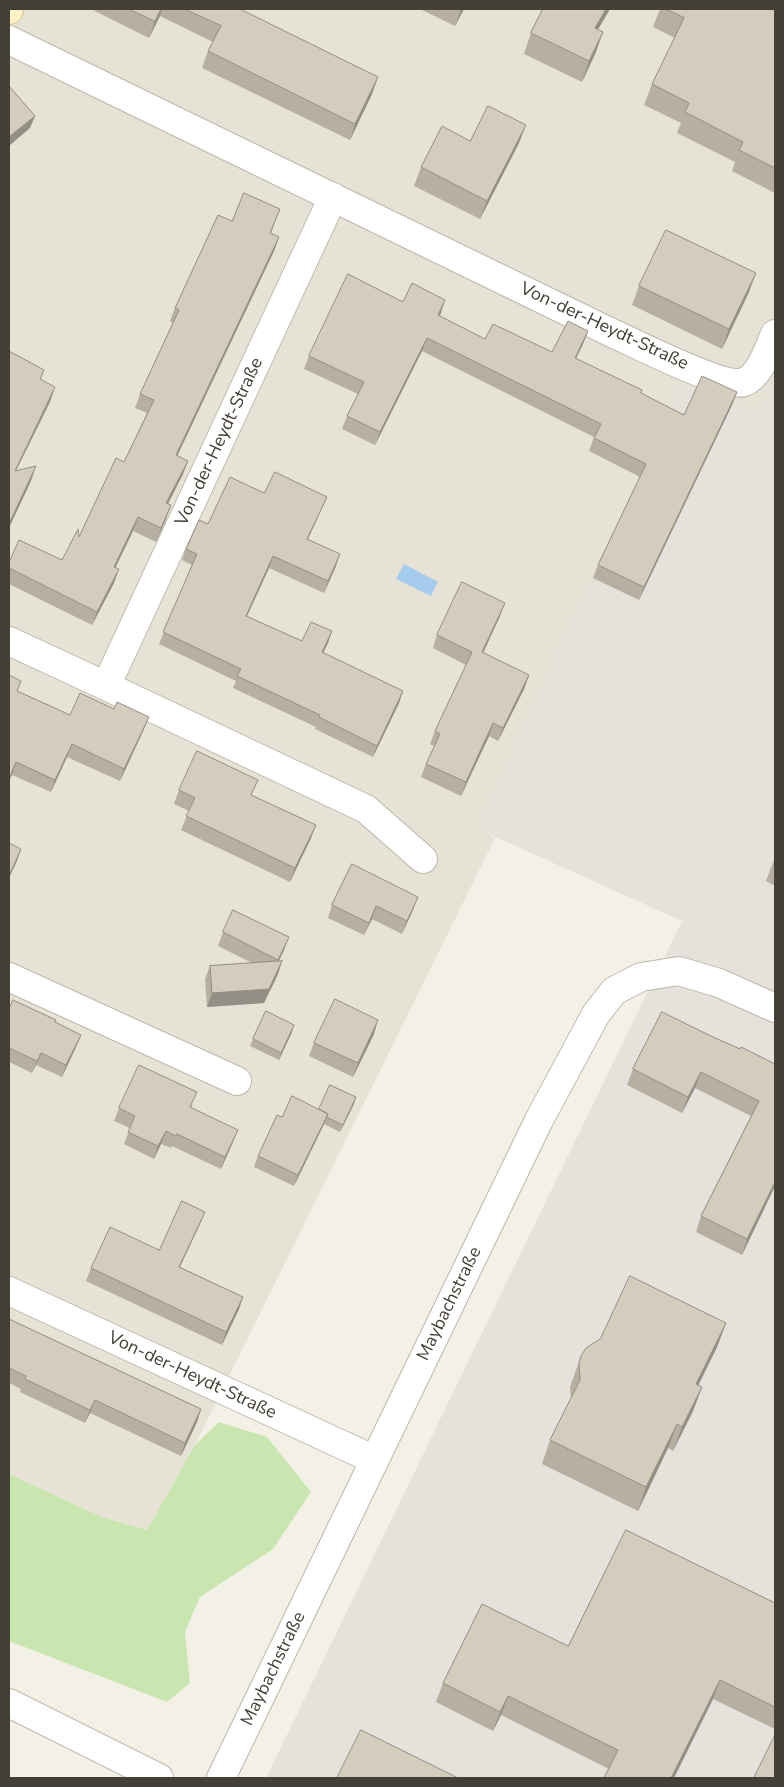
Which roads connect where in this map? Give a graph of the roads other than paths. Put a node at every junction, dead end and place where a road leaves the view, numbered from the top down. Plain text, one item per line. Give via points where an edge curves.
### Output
1 (9, 40) edge
2 (333, 197) junction
3 (775, 334) edge
4 (9, 641) edge
5 (106, 686) junction
6 (423, 859) dead end
7 (9, 977) edge
8 (775, 1008) edge
9 (236, 1081) dead end
10 (9, 1291) edge
11 (375, 1460) junction
12 (9, 1704) edge
13 (159, 1778) edge
14 (221, 1778) edge

1 - 2 street, Von-der-Heydt-Straße
2 - 3 street, Von-der-Heydt-Straße via 712,378 730,383 744,382 760,366
2 - 5 street, Von-der-Heydt-Straße
4 - 5 street
5 - 6 street via 366,809
7 - 9 street
8 - 11 street, Maybachstraße via 719,983 680,971 641,977 614,991 596,1014 539,1120
10 - 11 street, Von-der-Heydt-Straße
11 - 14 street, Maybachstraße
12 - 13 street

